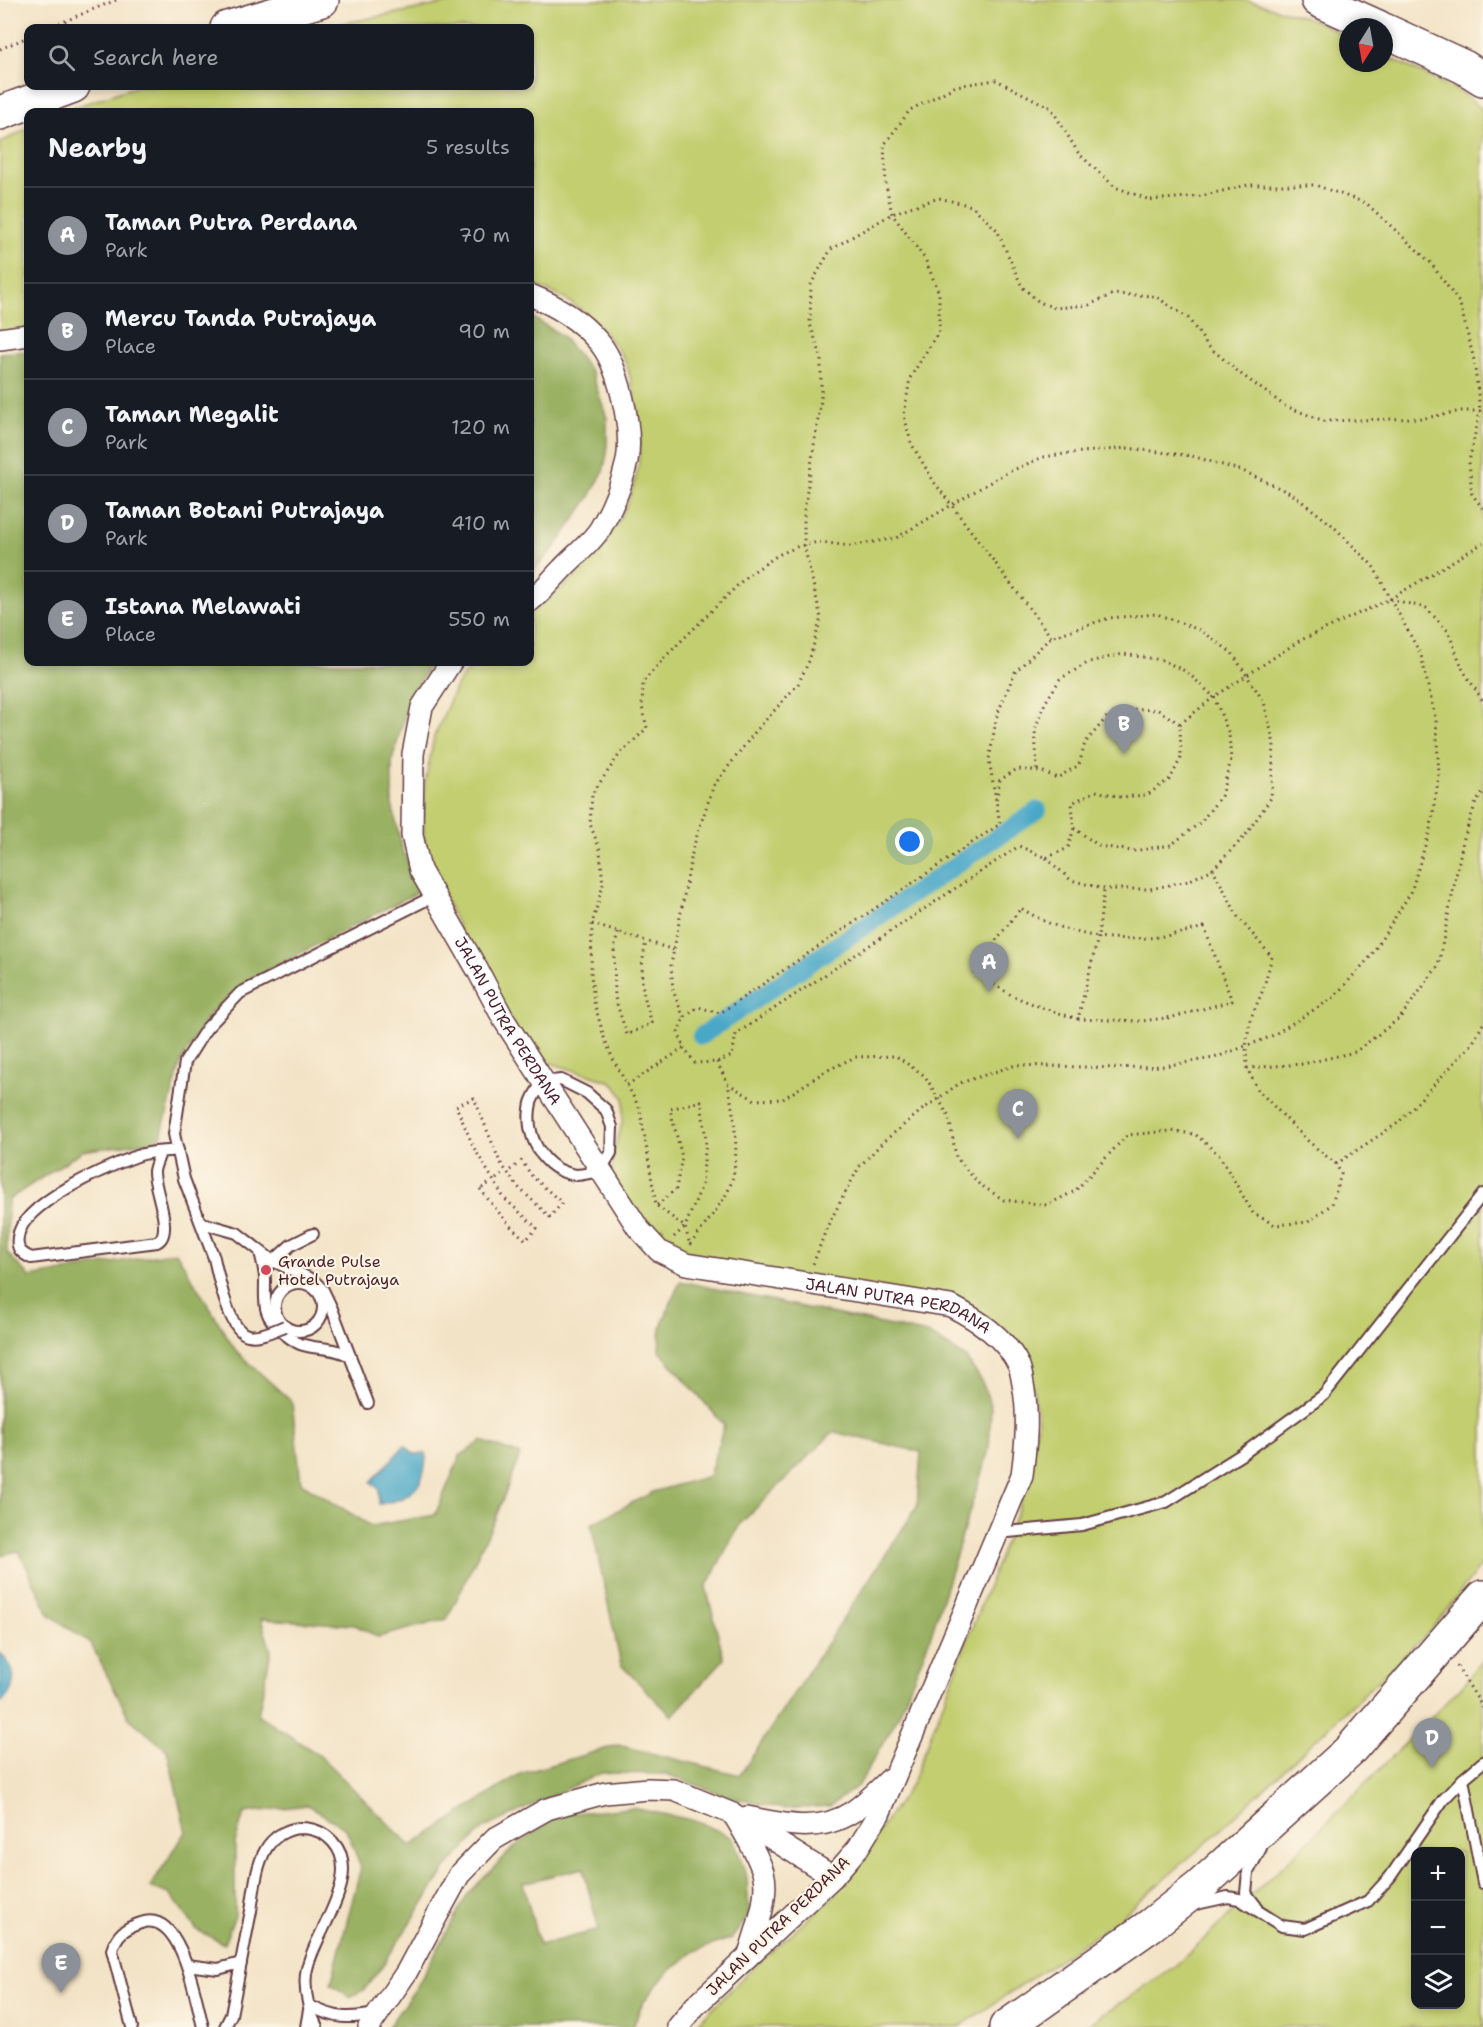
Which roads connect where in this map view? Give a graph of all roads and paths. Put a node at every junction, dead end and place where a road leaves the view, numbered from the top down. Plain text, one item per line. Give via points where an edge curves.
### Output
1 (116, 0) edge
2 (322, 0) edge
3 (1318, 0) edge
4 (1358, 18) edge
5 (58, 24) edge
6 (241, 24) edge
7 (1393, 34) edge
8 (24, 39) edge
9 (0, 49) edge
10 (1483, 79) edge
11 (62, 90) edge
12 (0, 112) edge
13 (892, 214) junction
14 (534, 297) edge
15 (24, 336) edge
16 (0, 339) edge
17 (1480, 411) junction
18 (951, 503) junction
19 (1483, 509) edge
20 (1483, 543) edge
21 (804, 545) junction
22 (534, 596) edge
23 (1390, 599) junction
24 (1051, 637) junction
25 (448, 666) edge
26 (1247, 676) junction
27 (1214, 697) junction
28 (1483, 701) edge
29 (1180, 724) junction
30 (1037, 770) junction
31 (1483, 793) edge
32 (996, 800) junction
33 (1074, 828) junction
34 (1046, 858) junction
35 (1213, 869) junction
36 (1104, 889) junction
37 (434, 896) junction
38 (592, 924) junction
39 (618, 933) junction
40 (1098, 937) junction
41 (646, 941) junction
42 (674, 950) junction
43 (684, 1018) junction
44 (1078, 1018) junction
45 (1483, 1024) edge
46 (1246, 1046) junction
47 (684, 1048) junction
48 (717, 1062) junction
49 (1247, 1068) junction
50 (542, 1082) junction
51 (728, 1084) junction
52 (627, 1085) junction
53 (937, 1099) junction
54 (178, 1150) junction
55 (160, 1153) junction
56 (1336, 1164) junction
57 (510, 1170) dead end
58 (600, 1171) junction
59 (504, 1173) dead end
60 (496, 1179) dead end
61 (490, 1183) dead end
62 (1483, 1194) edge
63 (656, 1205) junction
64 (202, 1223) junction
65 (685, 1227) junction
66 (313, 1234) dead end
67 (659, 1251) junction
68 (260, 1252) junction
69 (273, 1261) junction
70 (264, 1269) junction
71 (807, 1283) junction
72 (285, 1326) junction
73 (350, 1356) junction
74 (368, 1402) dead end
75 (997, 1533) junction
76 (1483, 1597) edge
77 (1443, 1643) junction
78 (1483, 1708) edge
79 (1483, 1762) edge
80 (896, 1774) junction
81 (1463, 1779) junction
82 (733, 1814) junction
83 (1276, 1818) junction
84 (833, 1877) junction
85 (1483, 1883) edge
86 (1262, 1913) junction
87 (1151, 1925) junction
88 (749, 1956) junction
89 (241, 1963) junction
90 (187, 1965) junction
91 (310, 2006) junction
92 (374, 2020) edge
93 (132, 2027) edge
94 (203, 2027) edge
95 (225, 2027) edge
96 (306, 2027) edge
97 (317, 2027) edge
98 (678, 2027) edge
99 (1006, 2027) edge

1 - 5 path
2 - 6 main road
3 - 4 main road
7 - 10 main road
8 - 9 path
11 - 12 main road
13 - 17 path via 939,198 972,206 997,230 1022,288 1039,302 1056,308 1089,305 1113,294 1155,296 1188,318 1208,346 1241,374 1285,406 1324,421 1425,418
13 - 17 path via 884,146 910,110 956,86 996,80 1051,108 1079,154 1115,187 1150,200 1202,196 1248,185 1315,185 1366,203 1430,262 1460,304 1474,360
13 - 18 path via 925,259 939,293 939,331 910,378 904,415 911,443
13 - 21 path via 831,249 812,285 810,324 821,356 821,400 804,511
14 - 22 street via 576,320 599,341 614,370 628,429 627,460 599,530
15 - 16 street
17 - 19 path via 1469,462 1472,494
18 - 21 path via 896,538 850,546 819,542
18 - 23 path via 1043,457 1127,448 1192,456 1243,471 1292,494 1332,524 1373,566
18 - 24 path
20 - 23 path
21 - 38 path via 778,555 747,576 643,682 642,706 647,728 619,755 592,794 590,824 600,850 603,885
21 - 42 path via 821,618 809,661 798,684 714,785 693,848
23 - 26 path via 1299,641
23 - 28 path via 1426,608 1448,631 1463,670
23 - 46 path via 1420,655 1436,721 1439,776 1431,826 1411,892 1371,956 1333,998 1270,1037
24 - 26 path via 1109,618 1157,614 1202,631 1232,654
24 - 32 path via 1015,672 997,715 989,760
25 - 37 street, JALAN PUTRA PERDANA via 422,707 413,754 412,836 420,870
26 - 27 path
26 - 35 path via 1264,702 1274,744 1271,798 1245,836
27 - 29 path
27 - 30 path via 1187,672 1162,660 1123,654 1089,662 1060,679 1045,703 1035,729
27 - 33 path via 1229,734 1231,760 1221,796 1201,822 1171,845 1133,851 1099,846
29 - 30 path via 1158,710 1132,709 1107,717 1085,743 1078,765 1057,778
29 - 33 path via 1181,758 1170,779 1147,795 1121,797 1096,791 1072,803
30 - 32 path via 1017,769 1000,780
31 - 49 path via 1463,841 1438,966 1400,1018 1355,1052 1303,1064
32 - 43 path via 1000,824 720,1013 698,1007
33 - 34 path via 1068,848
34 - 36 path via 1071,880
34 - 48 path via 1019,846 736,1034 732,1056
35 - 36 path via 1188,881 1150,889
35 - 46 path via 1238,917 1272,957 1250,1020
36 - 40 path
37 - 50 street, JALAN PUTRA PERDANA
37 - 54 lane via 240,993 206,1029 185,1062 174,1134
38 - 39 path
38 - 52 path via 594,1002 612,1057
39 - 41 path
39 - 41 path via 614,949 615,998 627,1035 652,1023 641,969
40 - 44 path
40 - 44 path via 1041,922 1020,908 972,970 1013,996
40 - 44 path via 1170,937 1204,927 1232,1001 1152,1020
41 - 42 path
42 - 43 path via 673,991
43 - 47 path via 678,1032
45 - 56 path via 1472,1044 1398,1123
46 - 49 path
46 - 53 path via 1214,1058 1163,1066 1016,1065 960,1083
47 - 48 path via 696,1063
47 - 52 path
48 - 51 path
49 - 56 path via 1258,1090
50 - 58 street, JALAN PUTRA PERDANA
50 - 58 lane via 561,1080 587,1093 606,1110 612,1127 611,1153
50 - 58 lane via 532,1102 529,1125 536,1149 554,1167 578,1175
51 - 53 path via 754,1100 783,1099 855,1057 896,1056 925,1076
51 - 65 path via 736,1129 733,1175 728,1191 690,1245
52 - 63 path via 640,1109
53 - 56 path via 949,1117 956,1156 980,1184 1005,1200 1047,1205 1076,1191 1127,1135 1170,1131 1195,1134 1219,1155 1253,1213 1275,1224 1308,1222 1332,1204 1341,1174
53 - 71 path via 883,1142 859,1167 827,1227
54 - 55 lane
54 - 64 lane via 184,1179
55 - 55 lane via 140,1155 97,1173 43,1203 18,1233 21,1254 31,1258 162,1240 165,1235 154,1170
57 - 61 path via 519,1162 562,1203 550,1217 518,1187 500,1162 474,1098 456,1106 474,1148 504,1198 537,1228 526,1240 481,1189
58 - 67 street, JALAN PUTRA PERDANA
59 - 60 path
62 - 75 lane via 1324,1395 1244,1453 1166,1502 1082,1526
63 - 65 path
63 - 65 path via 675,1189 682,1157 670,1109 701,1101 706,1140 702,1185
64 - 68 lane via 237,1233
64 - 72 lane, bridge via 230,1316 243,1333 249,1336
65 - 67 path
66 - 69 lane via 291,1245
67 - 71 street, JALAN PUTRA PERDANA via 686,1264
68 - 69 lane
68 - 70 lane
69 - 70 lane
69 - 73 lane via 313,1280 323,1290
70 - 73 lane via 263,1298 274,1325 301,1345 333,1349
71 - 75 street, JALAN PUTRA PERDANA via 951,1306 989,1329 1006,1347 1020,1367 1027,1406 1027,1442 1022,1475
72 - 72 lane via 277,1317 279,1293 289,1285 313,1287 321,1297 319,1321 309,1329 297,1331
73 - 74 lane
75 - 80 street, JALAN PUTRA PERDANA
76 - 77 main road
77 - 78 path
77 - 83 main road via 1350,1750
79 - 81 lane
80 - 82 street via 852,1812 826,1824 797,1827
80 - 84 street, JALAN PUTRA PERDANA via 879,1814 858,1848
81 - 85 lane
81 - 86 lane via 1368,1901 1305,1929 1282,1926
82 - 84 street
82 - 88 street via 764,1873 763,1907
82 - 92 street via 674,1790 605,1793 547,1809 494,1839 459,1875 406,1973
83 - 86 lane via 1248,1872 1246,1893
83 - 87 main road
84 - 88 street, JALAN PUTRA PERDANA
86 - 87 lane via 1228,1897 1201,1902
87 - 99 main road
88 - 98 street, JALAN PUTRA PERDANA
89 - 90 lane via 218,1969
89 - 91 lane via 266,1849 279,1835 298,1828 328,1836 340,1851 344,1871 306,1974
89 - 95 lane
90 - 93 lane via 173,1933 161,1924 144,1921 124,1930 116,1939 112,1950
90 - 94 lane
91 - 92 lane via 339,2018
91 - 96 lane
91 - 97 lane

